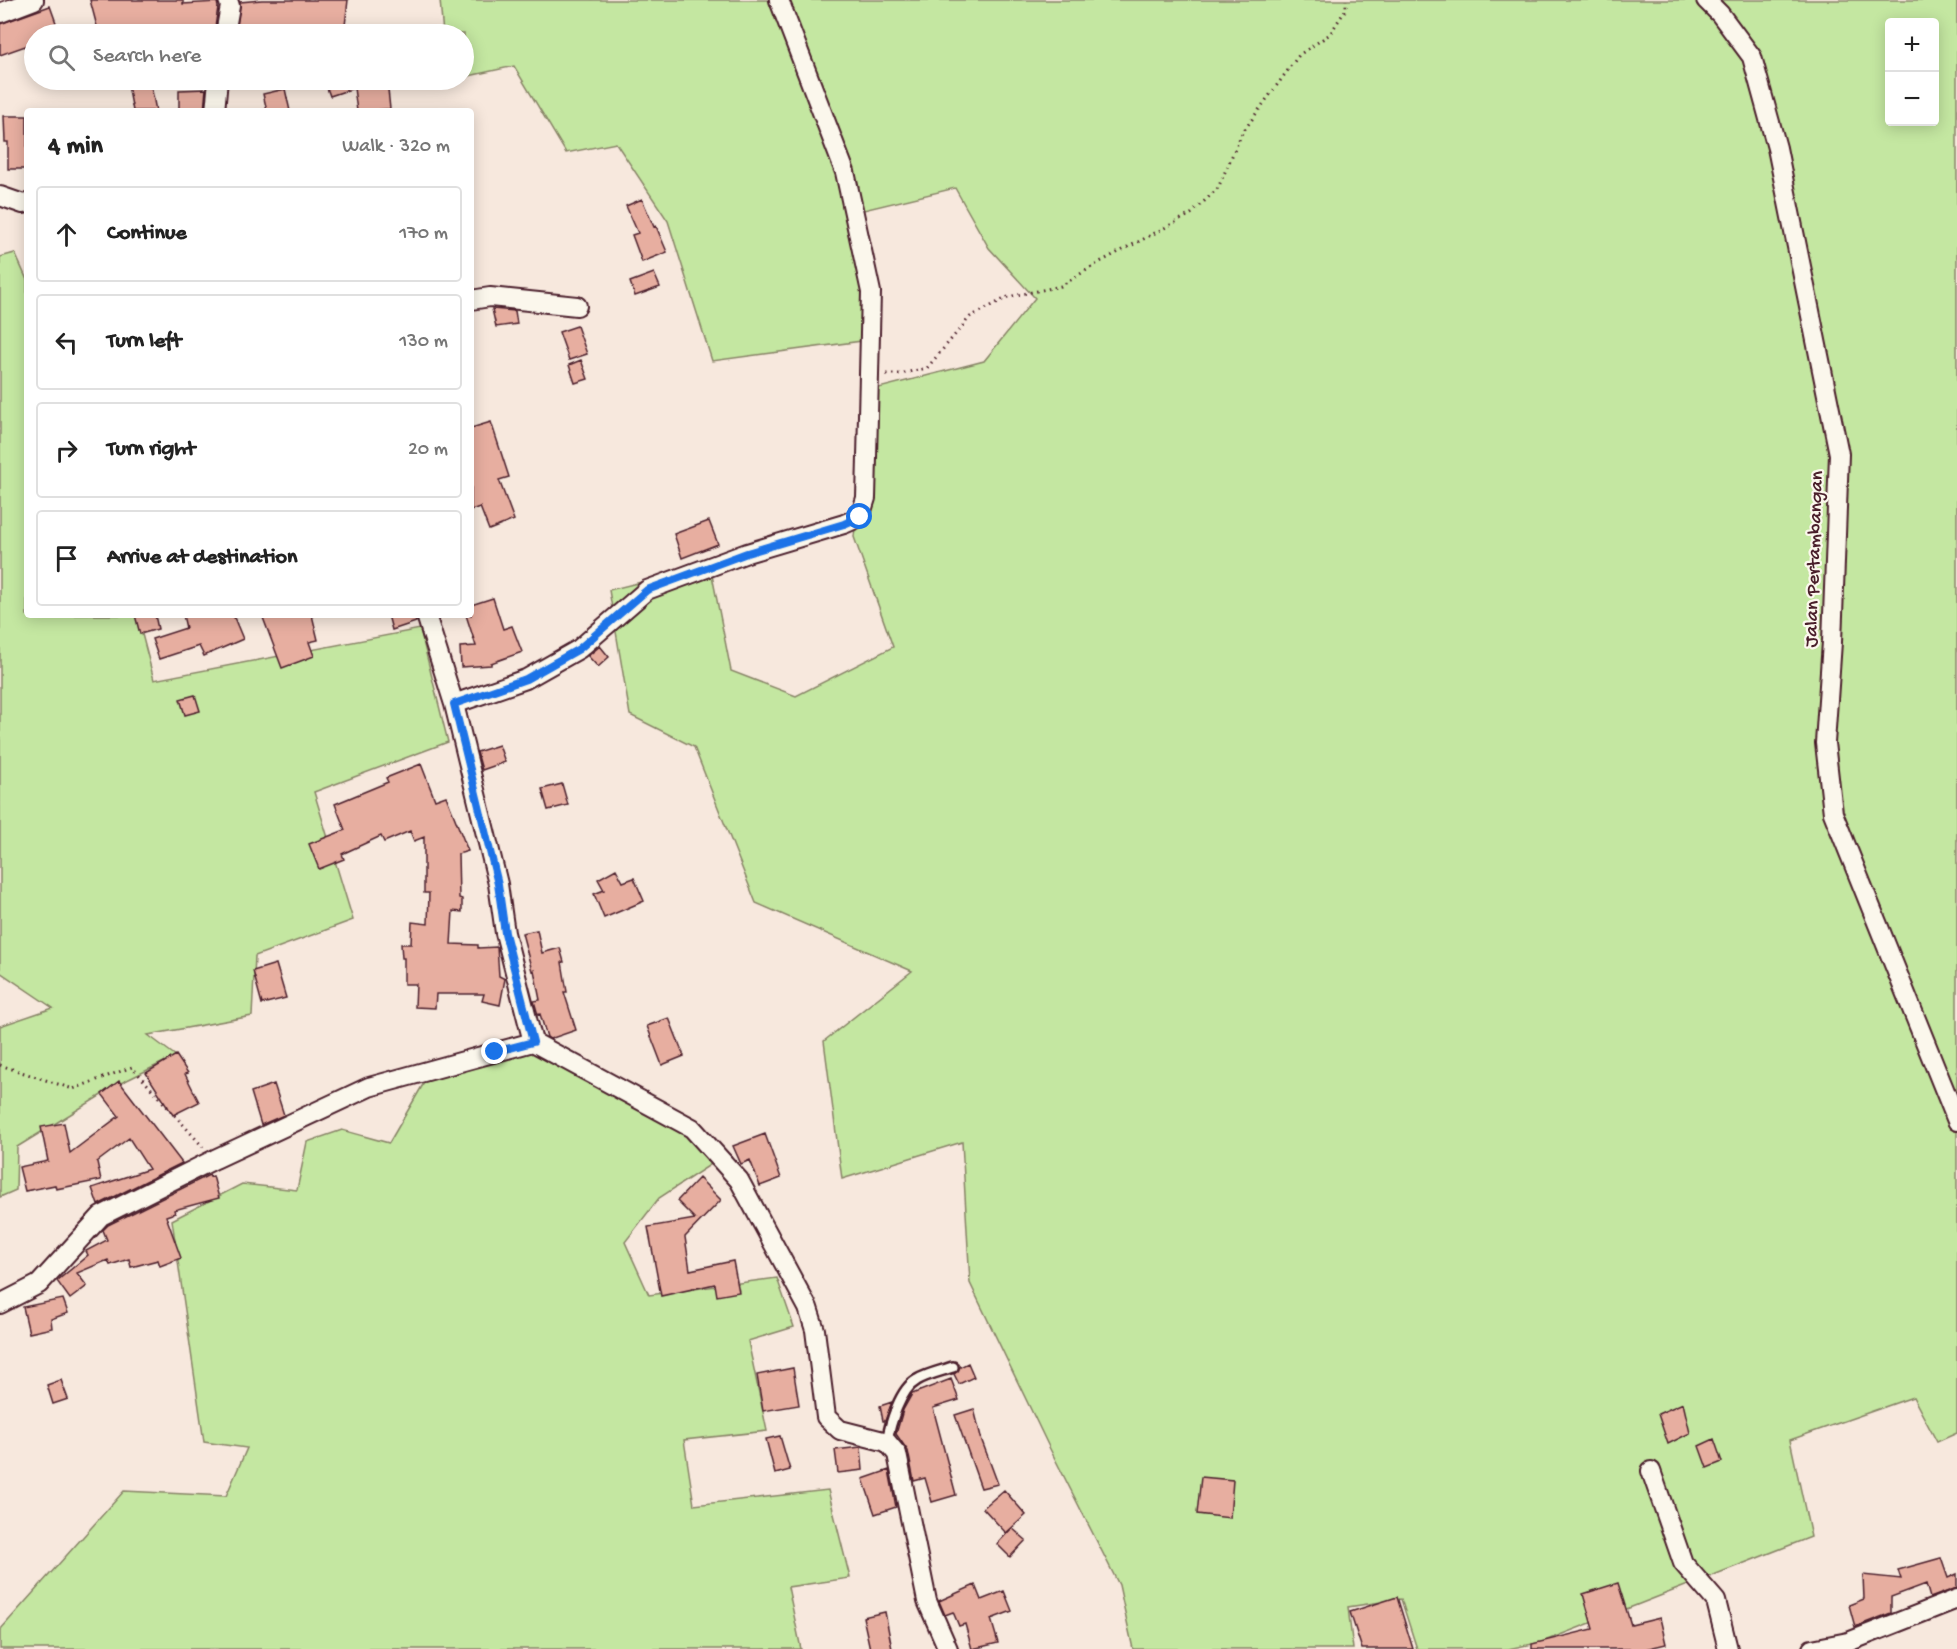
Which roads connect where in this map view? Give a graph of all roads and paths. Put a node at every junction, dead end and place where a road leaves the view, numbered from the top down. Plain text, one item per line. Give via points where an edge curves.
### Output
1 (34, 0) edge
2 (228, 0) edge
3 (779, 0) edge
4 (1346, 0) edge
5 (1706, 0) edge
6 (0, 13) edge
7 (227, 24) edge
8 (217, 90) edge
9 (215, 108) edge
10 (0, 196) edge
11 (24, 204) edge
12 (474, 300) edge
13 (577, 306) dead end
14 (869, 375) junction
15 (427, 618) edge
16 (454, 704) junction
17 (533, 1042) junction
18 (0, 1065) edge
19 (1957, 1121) edge
20 (214, 1159) junction
21 (0, 1304) edge
22 (953, 1367) dead end
23 (887, 1443) junction
24 (1651, 1471) dead end
25 (1957, 1599) edge
26 (948, 1649) edge
27 (1728, 1649) edge
28 (1812, 1649) edge

1 - 6 street
2 - 7 street
3 - 14 street via 845,172 871,292
4 - 14 path via 1346,9 1330,34 1299,55 1242,133 1218,188 1191,214 1061,286 1008,297 970,317 927,368
5 - 19 street, Jalan Pertambangan via 1752,57 1778,148 1839,454 1825,744 1833,813
8 - 9 street
10 - 11 street
12 - 13 street via 490,297
14 - 16 street via 866,498 860,517 647,590 579,649 526,679
15 - 16 street
16 - 17 street
17 - 20 street via 369,1088
17 - 23 street via 692,1128 739,1180 808,1308 826,1417 840,1430
18 - 20 path via 73,1089 132,1067
20 - 21 street via 100,1216 39,1284
22 - 23 lane via 917,1379 906,1388
23 - 26 street via 897,1454 927,1601
24 - 27 street via 1683,1563 1716,1601
25 - 28 street via 1848,1642

